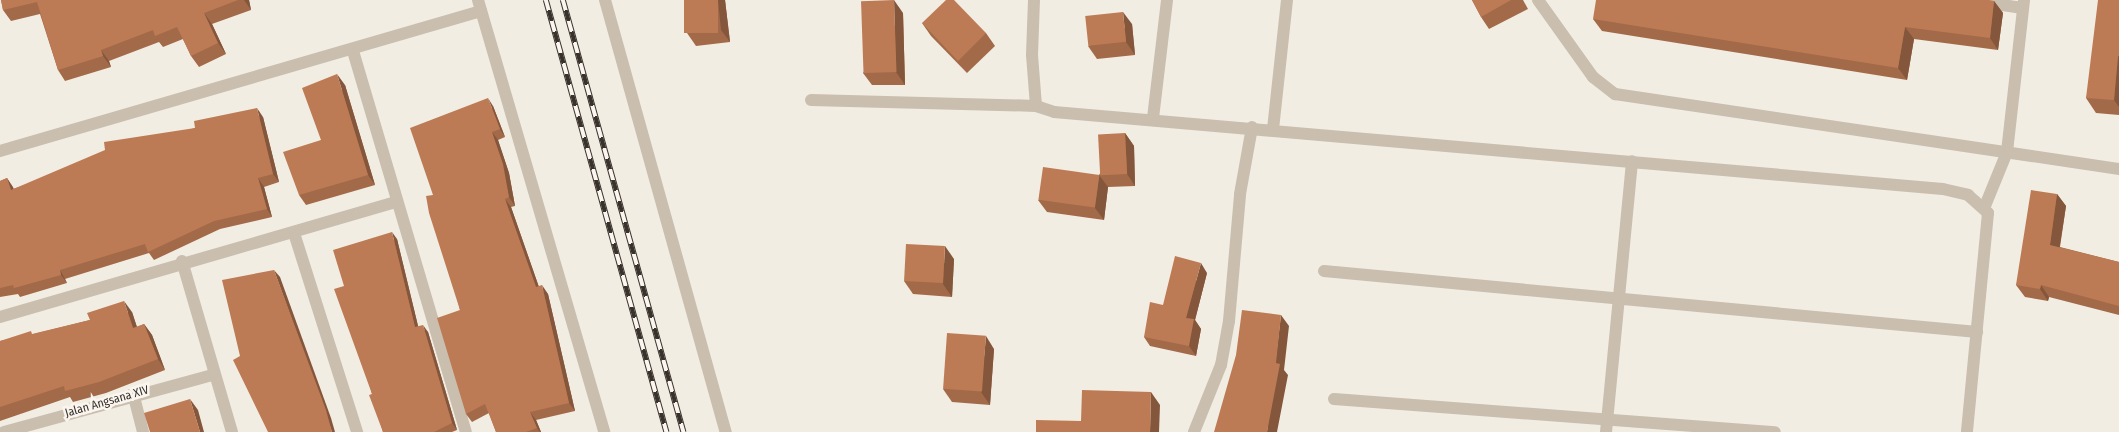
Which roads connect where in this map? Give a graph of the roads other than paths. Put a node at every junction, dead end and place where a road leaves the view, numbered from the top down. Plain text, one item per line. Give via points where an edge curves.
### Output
1 (605, 0) edge
2 (1034, 0) edge
3 (1167, 0) edge
4 (1286, 0) edge
5 (1538, 0) edge
6 (1970, 0) edge
7 (2023, 4) edge
8 (479, 5) edge
9 (353, 51) junction
10 (811, 100) dead end
11 (1036, 106) junction
12 (1153, 118) junction
13 (1252, 127) junction
14 (1273, 129) junction
15 (0, 151) edge
16 (2007, 152) junction
17 (1632, 161) junction
18 (2119, 169) edge
19 (396, 202) junction
20 (1985, 206) junction
21 (294, 233) junction
22 (182, 261) junction
23 (1324, 271) dead end
24 (1619, 298) junction
25 (0, 317) edge
26 (1977, 332) junction
27 (212, 375) junction
28 (133, 393) junction
29 (1334, 399) dead end
30 (1607, 417) junction
31 (19, 430) edge
32 (4, 432) edge
33 (144, 432) edge
34 (232, 432) edge
35 (357, 432) edge
36 (466, 432) edge
37 (604, 432) edge
38 (726, 432) edge
39 (1194, 432) edge
40 (1606, 432) edge
41 (1775, 432) edge
42 (1967, 432) edge

1 - 38 street
2 - 11 street via 1032,64
3 - 12 street
4 - 14 street
5 - 16 street via 1593,77 1615,94
6 - 7 street
7 - 16 street
8 - 9 street
8 - 37 street
9 - 15 street
9 - 19 street
10 - 11 street
11 - 12 street via 1054,112
12 - 13 street
13 - 14 street
13 - 39 street via 1240,194 1230,321 1220,366
14 - 17 street
16 - 18 street
16 - 20 street
17 - 20 street via 1942,189 1968,195
17 - 24 street
19 - 21 street
19 - 36 street
20 - 26 street
21 - 22 street
21 - 35 street
22 - 25 street
22 - 27 street
23 - 24 street
24 - 26 street
24 - 30 street
26 - 42 street
27 - 28 street, Jalan Angsana XIV
27 - 34 street
28 - 31 street, Jalan Angsana XIV
28 - 33 street
29 - 30 street
30 - 40 street
30 - 41 street
31 - 32 street, Jalan Angsana XIV

